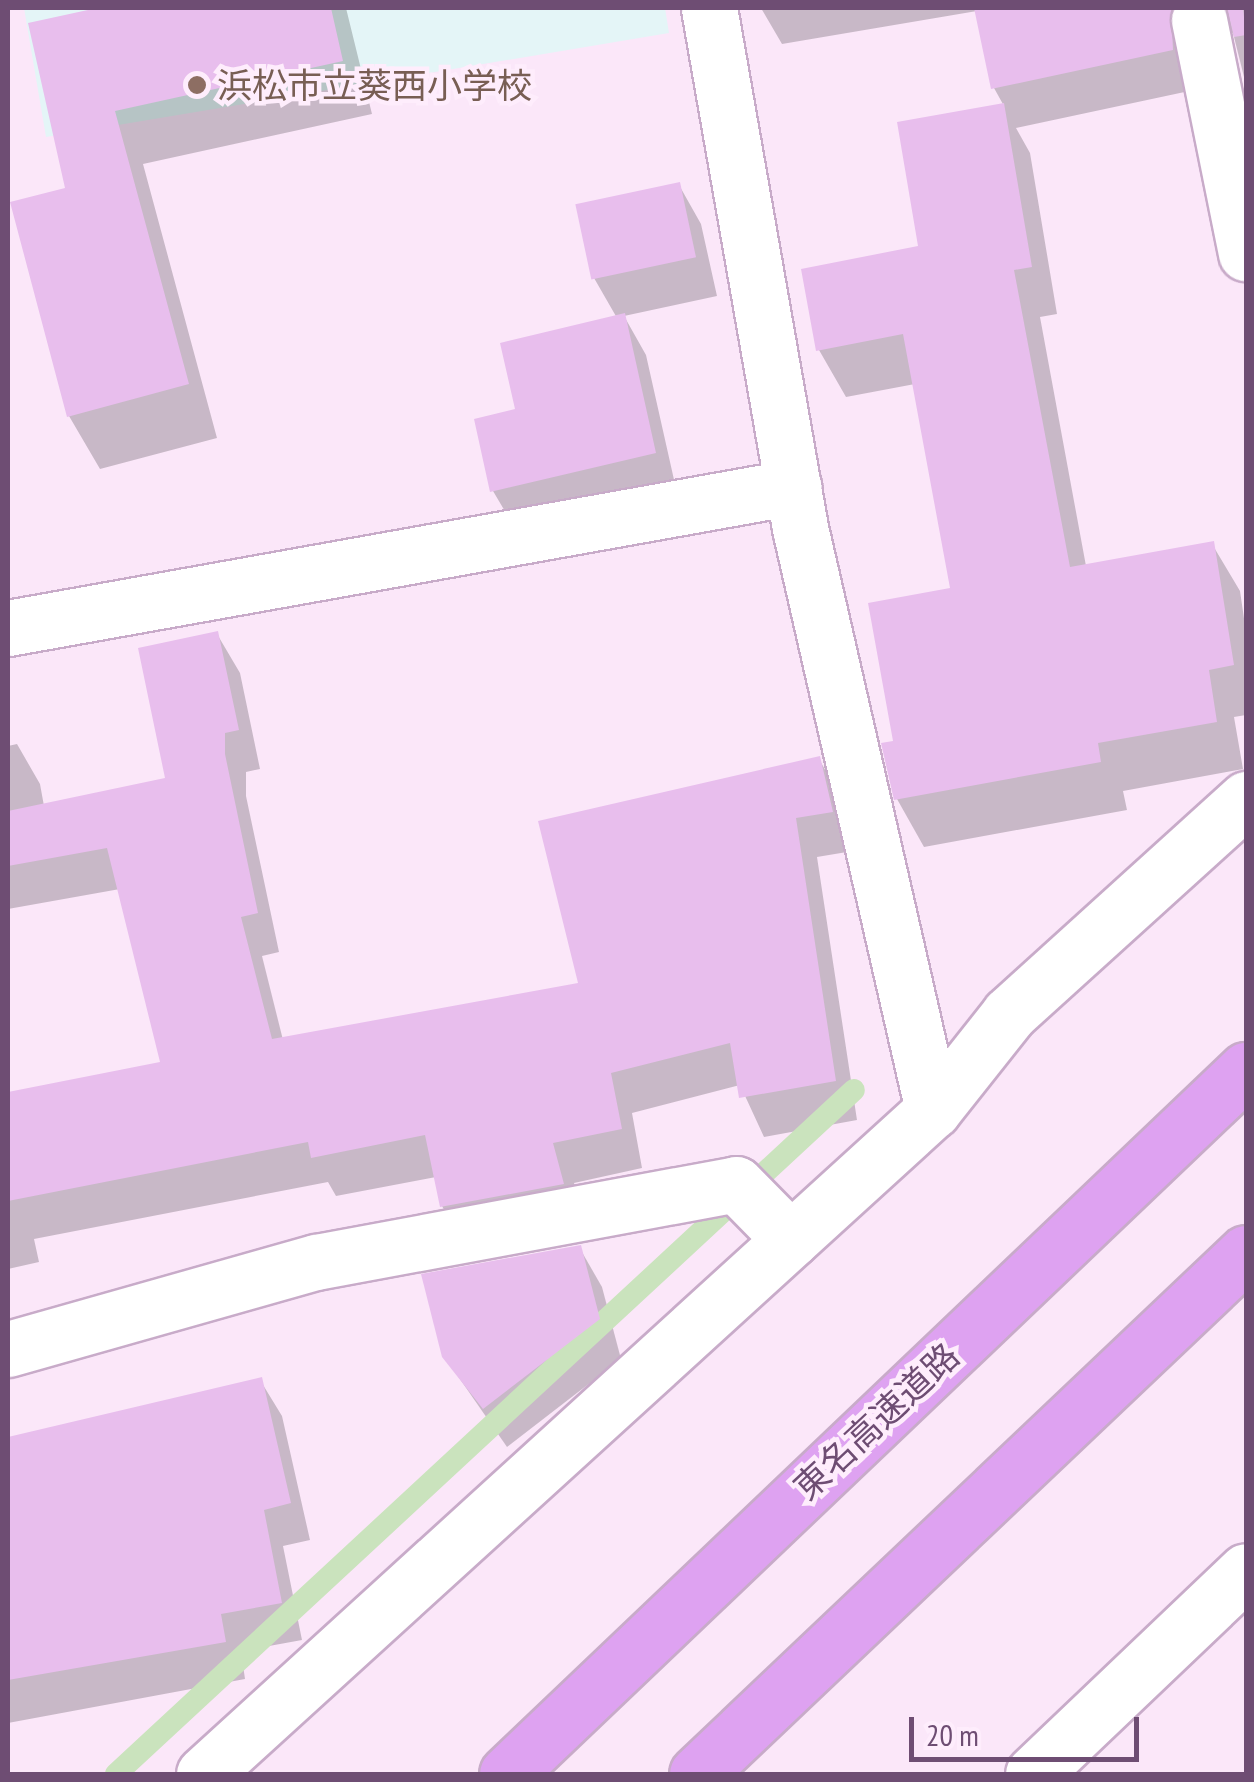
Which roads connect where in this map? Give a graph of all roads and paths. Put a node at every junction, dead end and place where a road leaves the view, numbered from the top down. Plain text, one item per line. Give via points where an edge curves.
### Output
1 (709, 8) edge
2 (1198, 20) dead end
3 (1234, 125) edge
4 (1246, 254) edge
5 (793, 487) junction
6 (8, 628) edge
7 (1246, 799) edge
8 (1246, 1070) edge
9 (933, 1110) junction
10 (764, 1212) junction
11 (1246, 1253) edge
12 (8, 1349) edge
13 (1246, 1571) edge
14 (204, 1774) edge
15 (507, 1774) edge
16 (697, 1774) edge
17 (1033, 1774) edge

1 - 5 street
2 - 3 street
3 - 4 street
5 - 6 street
5 - 9 street
7 - 9 street via 1009,1014
8 - 15 highway, 東名高速道路
9 - 10 street
10 - 12 street via 316,1262
10 - 14 street
11 - 16 highway
13 - 17 street

